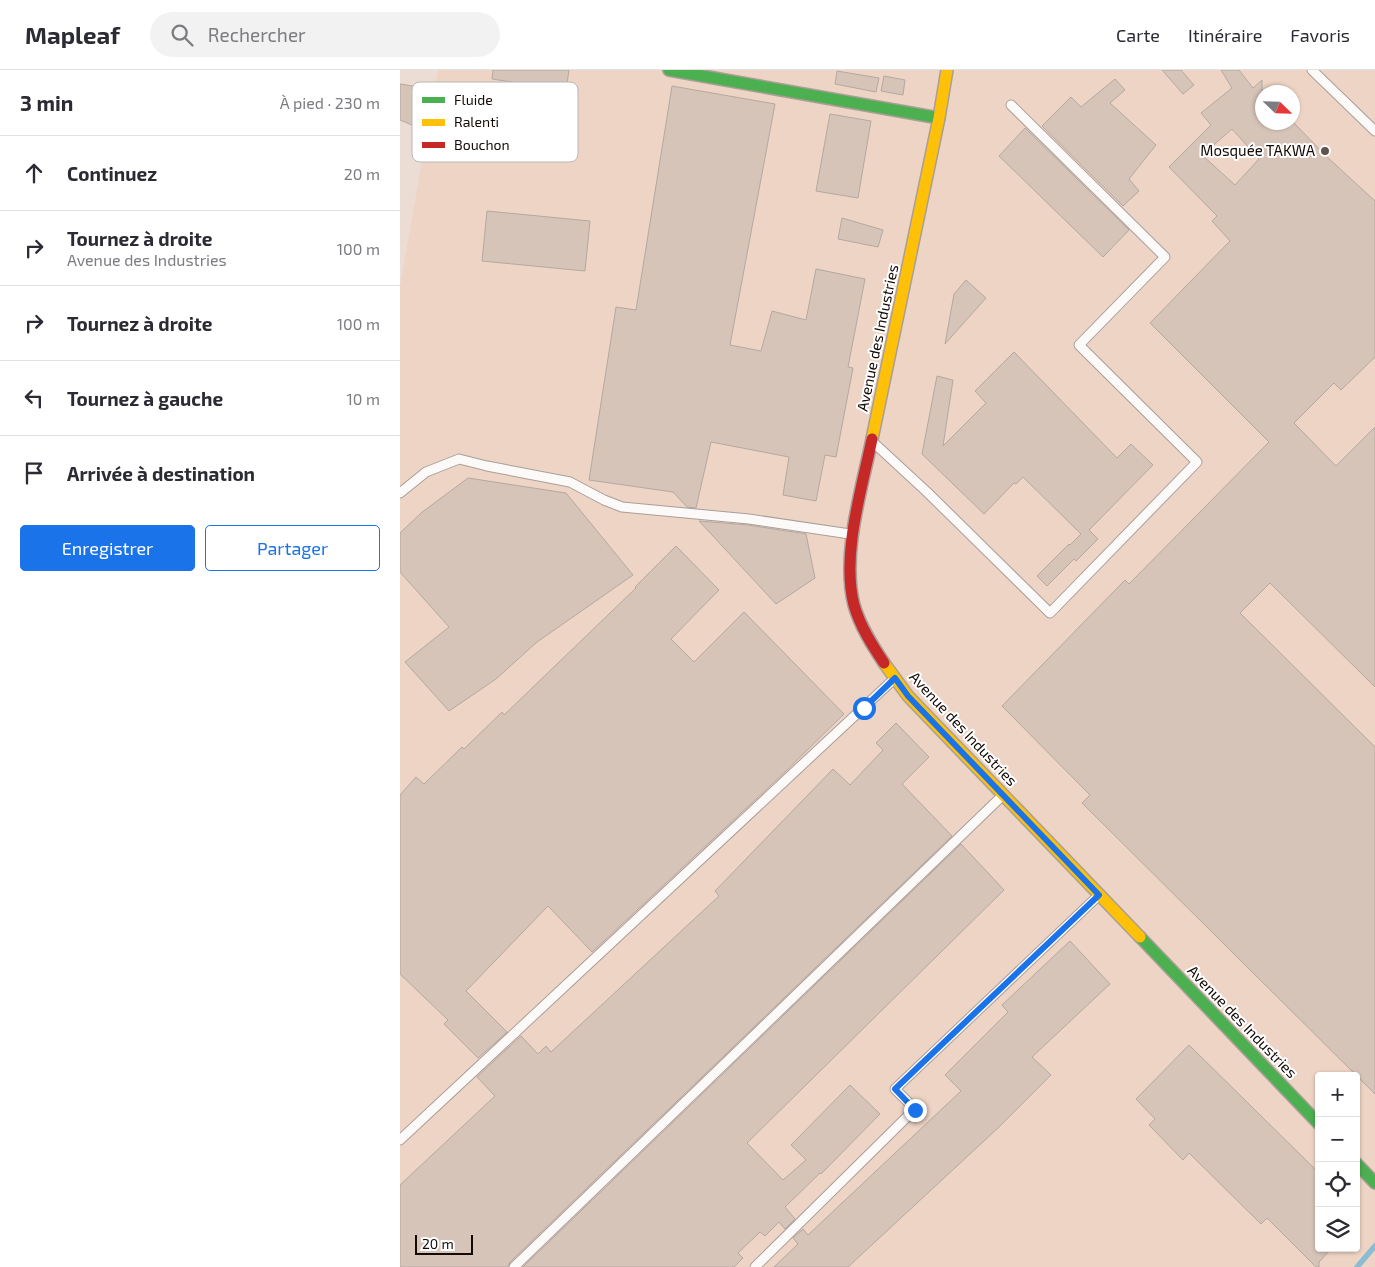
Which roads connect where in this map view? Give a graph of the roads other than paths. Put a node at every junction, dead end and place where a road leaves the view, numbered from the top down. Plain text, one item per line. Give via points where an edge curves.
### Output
1 (669, 70) edge
2 (947, 70) edge
3 (1312, 70) edge
4 (1011, 105) dead end
5 (939, 118) junction
6 (1375, 131) edge
7 (871, 440) junction
8 (400, 493) edge
9 (852, 534) junction
10 (895, 678) junction
11 (1003, 795) junction
12 (1099, 895) junction
13 (1315, 1120) edge
14 (400, 1140) edge
15 (1360, 1167) edge
16 (1375, 1183) edge
17 (514, 1267) edge
18 (755, 1267) edge

1 - 5 street
2 - 5 street, Avenue des Industries
3 - 6 lane
4 - 7 lane via 1165,257 1079,345 1197,462 1050,613
5 - 7 street, Avenue des Industries
7 - 9 street, Avenue des Industries
8 - 9 lane via 426,472 460,459 570,482 622,507
9 - 10 street, Avenue des Industries via 854,606 876,650
10 - 11 street, Avenue des Industries via 908,696
10 - 14 lane
11 - 12 street, Avenue des Industries
11 - 17 lane
12 - 13 street, Avenue des Industries
12 - 18 lane via 895,1089 915,1110
15 - 16 street

